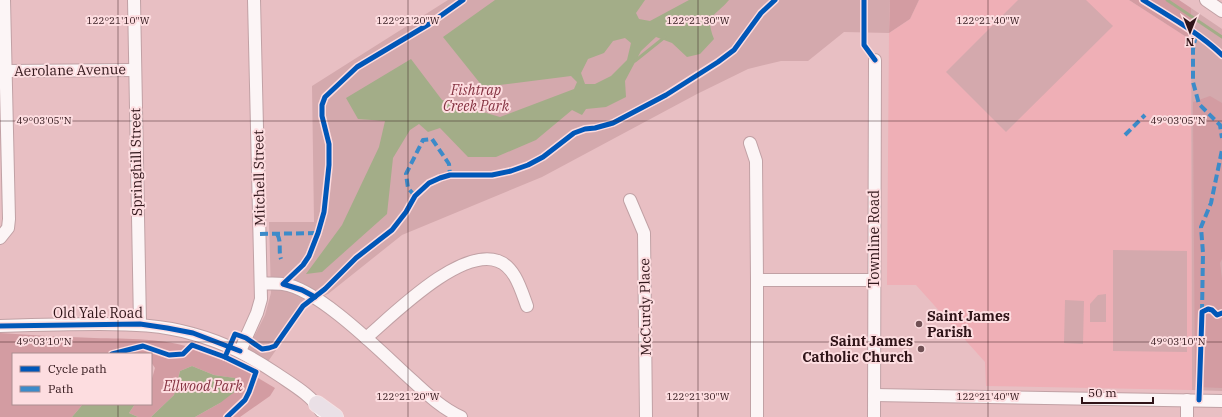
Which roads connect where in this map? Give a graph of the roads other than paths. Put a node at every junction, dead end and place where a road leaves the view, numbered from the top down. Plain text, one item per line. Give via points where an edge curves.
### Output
1 (4, 0) edge
2 (134, 0) edge
3 (254, 0) edge
4 (1206, 0) edge
5 (1222, 11) edge
6 (875, 60) dead end
7 (134, 70) junction
8 (6, 72) junction
9 (750, 143) dead end
10 (630, 200) dead end
11 (0, 238) edge
12 (757, 280) junction
13 (874, 280) junction
14 (262, 284) junction
15 (526, 306) dead end
16 (140, 324) junction
17 (0, 326) edge
18 (366, 338) junction
19 (240, 351) junction
20 (874, 395) junction
21 (1187, 400) junction
22 (1222, 401) edge
23 (321, 413) edge
24 (335, 417) edge
25 (461, 417) edge
26 (646, 417) edge
27 (758, 417) edge
28 (874, 417) edge
29 (1187, 417) edge

1 - 8 street
2 - 7 street, Springhill Street
3 - 14 street, Mitchell Street
4 - 5 street
6 - 13 street, Townline Road
7 - 8 street, Aerolane Avenue
7 - 16 street, Springhill Street
8 - 11 street via 9,219 8,228
9 - 12 street via 756,161
10 - 26 street, McCurdy Place via 644,233
12 - 13 street
12 - 27 street
13 - 20 street, Townline Road
14 - 18 street via 283,284 302,290 315,297
14 - 19 street, Mitchell Street via 257,313
15 - 18 street via 520,285 509,268 499,261 472,261 454,268 422,290
16 - 17 street, Old Yale Road
16 - 19 street, Old Yale Road via 193,333
18 - 25 street via 427,394
19 - 23 street, Old Yale Road via 296,387
20 - 21 street
20 - 28 street, Townline Road
21 - 22 street
21 - 29 street
23 - 24 main road

